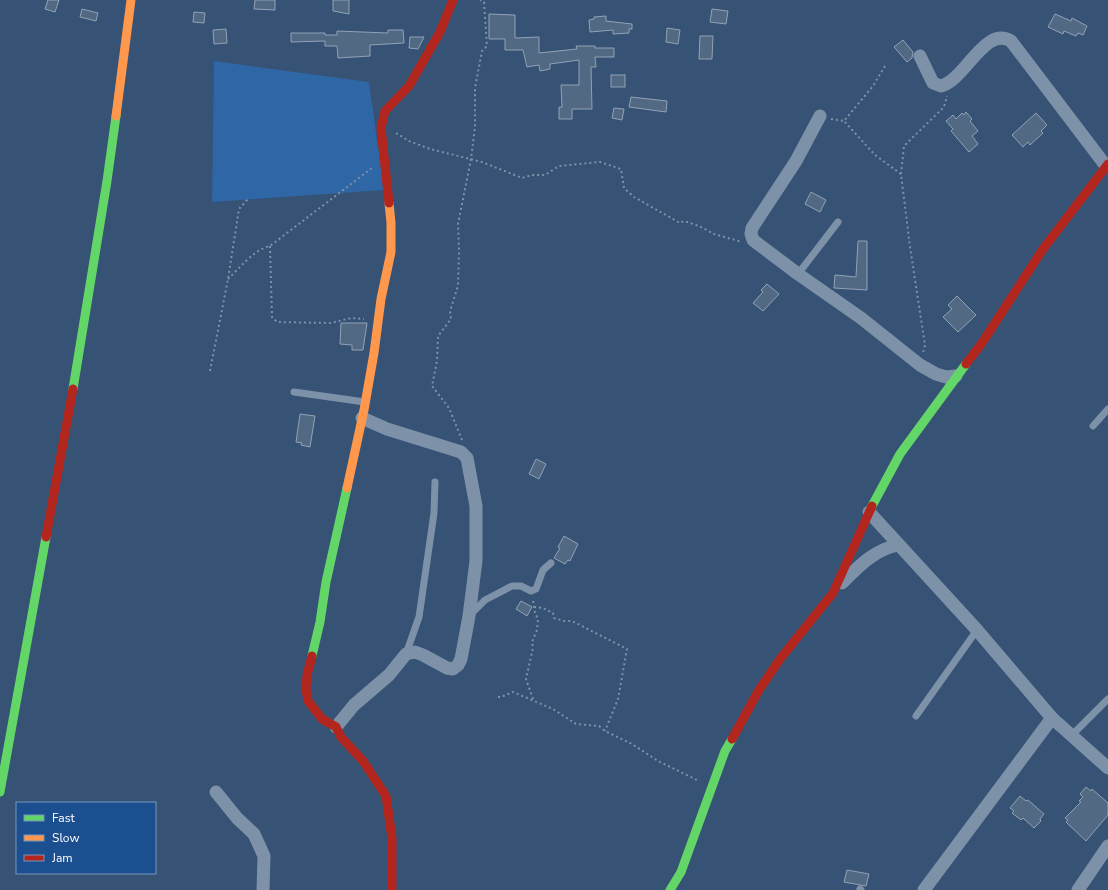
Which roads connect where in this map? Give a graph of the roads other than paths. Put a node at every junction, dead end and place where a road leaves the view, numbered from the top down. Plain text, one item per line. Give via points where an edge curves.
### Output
1 (131, 0) edge
2 (453, 0) edge
3 (920, 56) dead end
4 (820, 116) dead end
5 (1107, 165) edge
6 (838, 222) dead end
7 (798, 274) junction
8 (956, 376) junction
9 (294, 392) dead end
10 (365, 402) junction
11 (1108, 409) edge
12 (362, 418) junction
13 (1093, 426) dead end
14 (435, 482) dead end
15 (869, 512) junction
16 (898, 544) junction
17 (551, 563) dead end
18 (833, 593) junction
19 (469, 616) junction
20 (977, 630) junction
21 (406, 654) junction
22 (1108, 699) edge
23 (916, 716) dead end
24 (1052, 718) junction
25 (336, 727) junction
26 (1072, 735) junction
27 (1108, 768) edge
28 (0, 792) edge
29 (216, 792) dead end
30 (1108, 846) edge
31 (263, 890) edge
32 (392, 890) edge
33 (670, 890) edge
34 (924, 890) edge
35 (1078, 890) edge

1 - 28 street via 107,181 81,344
2 - 10 street via 440,32 409,86 386,111 381,128 391,223 391,252
3 - 5 street via 933,83 941,86 950,82 990,41 1007,38
4 - 7 street via 796,161 750,234 753,240
5 - 8 street via 1043,250 982,343
6 - 7 lane
7 - 8 street via 861,318 920,365 936,374
8 - 15 street via 900,454
9 - 10 lane
10 - 12 street
11 - 13 lane
12 - 19 street via 387,429 461,452 467,458 476,506 476,561
12 - 25 street via 336,532 307,682 308,701 322,719
14 - 21 lane via 434,513 419,617
15 - 16 street
15 - 18 street
16 - 18 street via 877,552
16 - 20 street
17 - 19 lane via 543,570 536,589 531,591 521,586 512,586 484,600
18 - 33 street via 798,635 759,690 725,751 690,850
19 - 21 street via 458,666 453,669 447,668 415,652
20 - 23 lane
20 - 24 street
21 - 25 street via 389,675 354,705
22 - 26 lane
24 - 26 street
24 - 34 street
25 - 32 street via 386,796 392,838
26 - 27 street
29 - 31 street via 236,818 254,834 264,856
30 - 35 street

